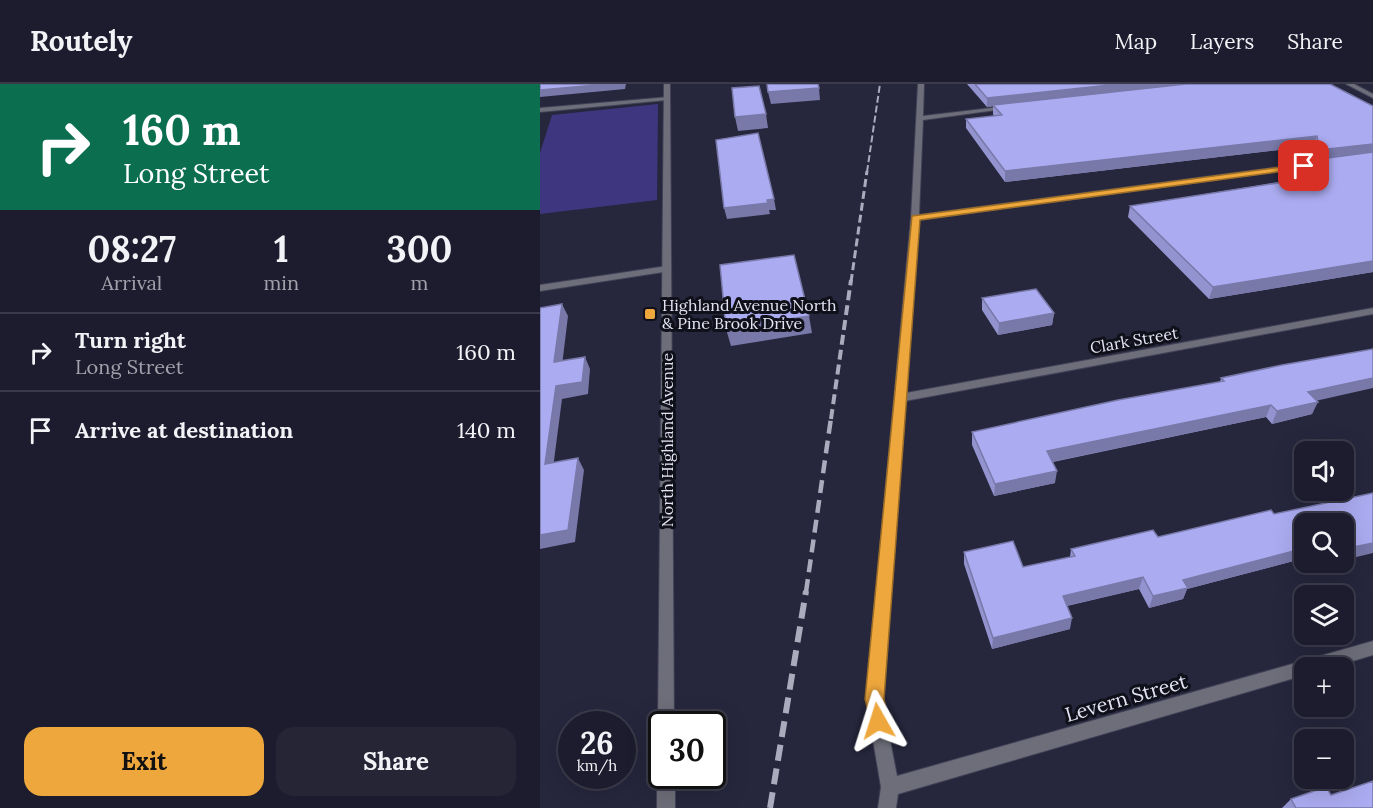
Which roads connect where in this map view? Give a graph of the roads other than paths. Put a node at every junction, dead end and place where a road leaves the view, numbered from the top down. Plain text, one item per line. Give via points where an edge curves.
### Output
1 (667, 84) edge
2 (921, 84) edge
3 (1349, 84) edge
4 (1373, 96) edge
5 (667, 98) junction
6 (1013, 108) edge
7 (540, 110) edge
8 (920, 118) junction
9 (1338, 162) edge
10 (915, 218) junction
11 (668, 269) junction
12 (540, 288) edge
13 (1373, 311) edge
14 (901, 398) junction
15 (1373, 648) edge
16 (666, 711) edge
17 (890, 787) junction
18 (666, 789) edge
19 (666, 808) edge
20 (887, 808) edge

1 - 5 street, North Highland Avenue
2 - 8 street
3 - 4 street
5 - 7 street
5 - 11 street, North Highland Avenue
6 - 8 street
8 - 10 street
9 - 10 street
10 - 14 street
11 - 12 street
11 - 16 street, North Highland Avenue
13 - 14 street, Clark Street
14 - 17 street via 874,699
15 - 17 street, Levern Street
17 - 20 street
18 - 19 street

